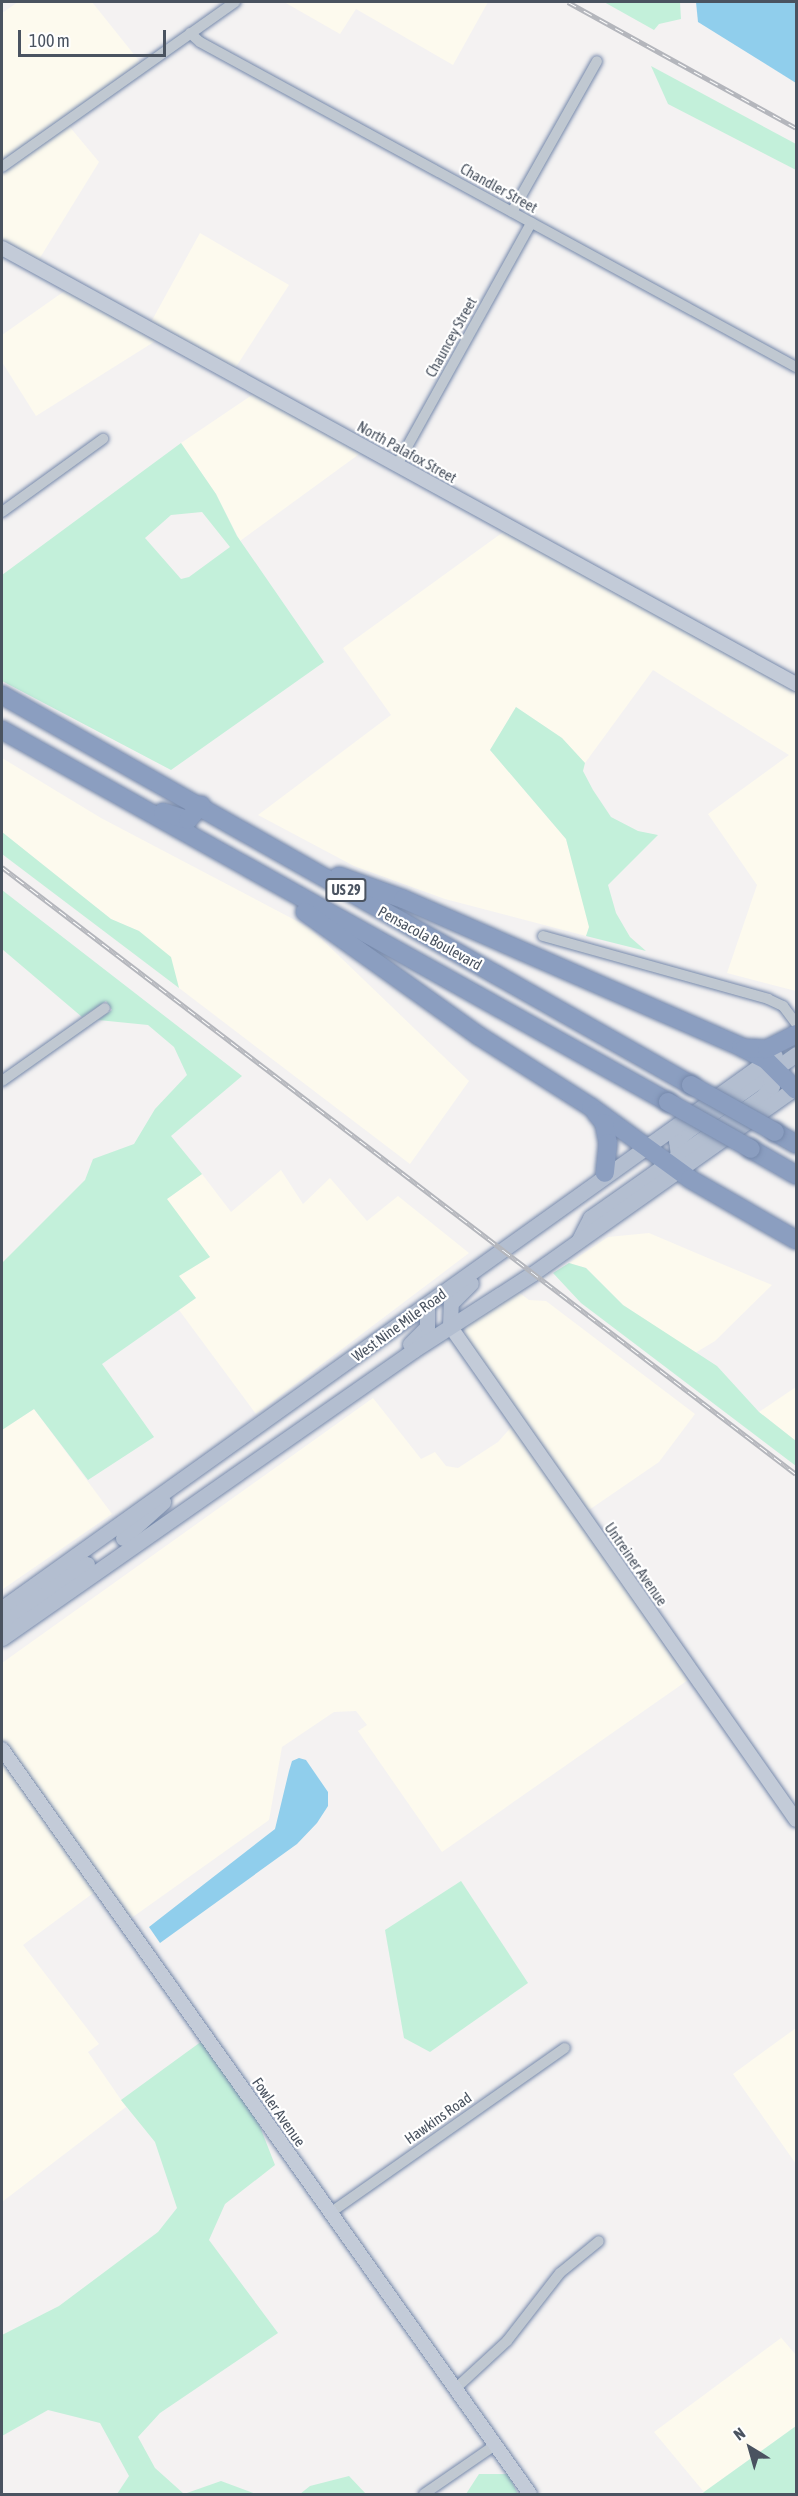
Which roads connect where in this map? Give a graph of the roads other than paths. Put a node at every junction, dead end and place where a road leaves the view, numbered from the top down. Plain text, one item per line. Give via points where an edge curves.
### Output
1 (235, 2) edge
2 (190, 33) junction
3 (597, 61) dead end
4 (2, 167) edge
5 (512, 212) junction
6 (531, 223) junction
7 (2, 248) edge
8 (796, 367) edge
9 (103, 439) dead end
10 (397, 465) junction
11 (2, 512) edge
12 (796, 684) edge
13 (2, 694) edge
14 (2, 730) edge
15 (82, 776) junction
16 (201, 805) junction
17 (299, 861) junction
18 (269, 883) junction
19 (543, 936) dead end
20 (105, 1008) dead end
21 (796, 1023) edge
22 (796, 1034) edge
23 (796, 1040) edge
24 (741, 1047) junction
25 (796, 1054) edge
26 (770, 1067) junction
27 (2, 1080) edge
28 (796, 1089) edge
29 (591, 1107) junction
30 (796, 1144) edge
31 (646, 1145) junction
32 (676, 1163) junction
33 (605, 1173) junction
34 (796, 1175) edge
35 (796, 1240) edge
36 (494, 1256) junction
37 (427, 1304) junction
38 (450, 1326) junction
39 (342, 1399) junction
40 (188, 1476) junction
41 (2, 1608) edge
42 (2, 1624) edge
43 (2, 1638) edge
44 (2, 1749) edge
45 (796, 1820) edge
46 (564, 2048) dead end
47 (330, 2212) junction
48 (598, 2241) dead end
49 (455, 2389) junction
50 (495, 2445) junction
51 (424, 2494) edge
52 (530, 2494) edge

1 - 2 street
2 - 4 street
2 - 5 street, Chandler Street
3 - 5 street
5 - 6 street, Chandler Street
6 - 8 street, Chandler Street
6 - 10 street, Chauncey Street
7 - 10 street, North Palafox Street
9 - 11 street
10 - 12 street, North Palafox Street
13 - 16 highway, Pensacola Boulevard / US 29
14 - 15 highway, Pensacola Boulevard / US 29
15 - 16 highway via 117,784 179,819 195,815
15 - 18 highway, Pensacola Boulevard / US 29
16 - 17 highway, Pensacola Boulevard / US 29
17 - 24 highway via 403,899
17 - 30 highway, Pensacola Boulevard / US 29, bridge
18 - 29 highway via 469,1030
18 - 34 highway, Pensacola Boulevard / US 29, bridge
19 - 21 street via 768,999 783,1006
20 - 27 street
22 - 24 highway via 767,1049
23 - 26 main road, West Nine Mile Road
24 - 26 highway
25 - 26 main road
26 - 28 highway
26 - 31 main road, West Nine Mile Road
26 - 32 main road via 772,1086 763,1096
28 - 32 main road
29 - 31 highway
29 - 33 highway via 604,1123 609,1152
31 - 32 highway
31 - 33 main road, West Nine Mile Road
32 - 35 highway
32 - 38 main road, West Nine Mile Road via 590,1218 578,1242
33 - 36 main road, West Nine Mile Road
36 - 37 main road, West Nine Mile Road
36 - 38 main road via 487,1270 452,1303
37 - 39 main road via 429,1318 423,1334 349,1384
37 - 40 main road, West Nine Mile Road
38 - 39 main road, West Nine Mile Road
38 - 45 street, Untreiner Avenue
39 - 43 main road, West Nine Mile Road
40 - 41 main road, West Nine Mile Road
40 - 42 main road via 139,1527
44 - 47 street, Fowler Avenue
46 - 47 street, Hawkins Road
47 - 49 street, Fowler Avenue
48 - 49 street via 560,2273 507,2341
49 - 50 street, Fowler Avenue
50 - 51 street
50 - 52 street, Fowler Avenue

